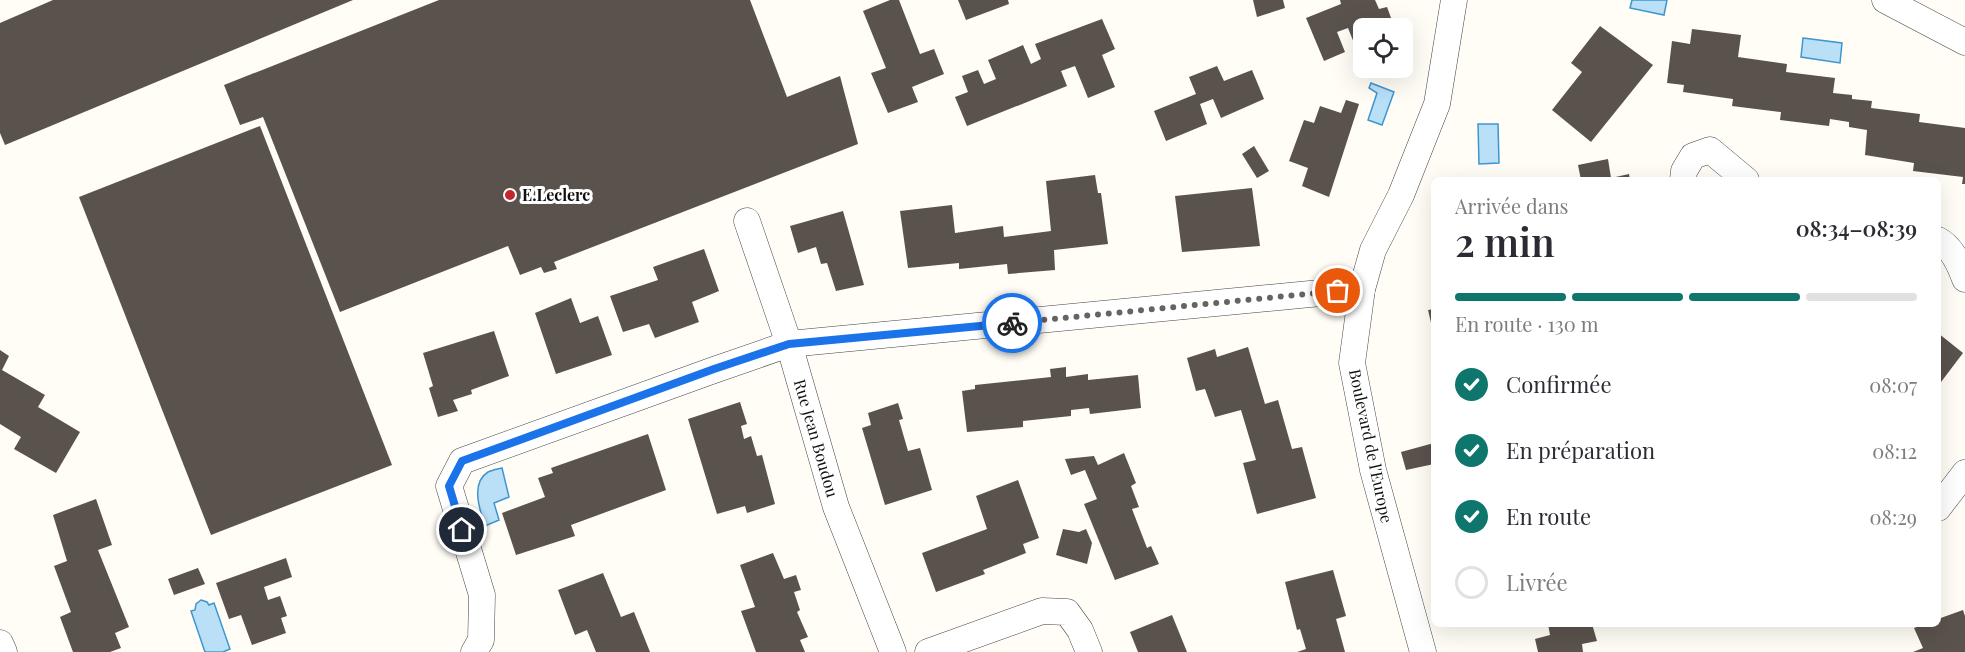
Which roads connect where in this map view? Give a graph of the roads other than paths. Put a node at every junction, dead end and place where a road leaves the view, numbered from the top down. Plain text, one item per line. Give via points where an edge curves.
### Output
1 (1454, 0) edge
2 (1885, 0) edge
3 (1965, 42) edge
4 (1683, 177) edge
5 (1742, 177) edge
6 (747, 221) dead end
7 (1941, 242) edge
8 (1965, 279) edge
9 (1362, 289) junction
10 (789, 344) junction
11 (1963, 482) edge
12 (1941, 504) edge
13 (0, 643) edge
14 (4, 652) edge
15 (474, 652) edge
16 (892, 652) edge
17 (928, 652) edge
18 (1089, 652) edge
19 (1423, 652) edge

1 - 9 street, Boulevard de l'Europe via 1437,104 1401,195 1373,250
2 - 3 street
4 - 5 street via 1693,156 1710,150
6 - 10 street, Rue Jean Boudou
7 - 8 street via 1959,263
9 - 10 street
9 - 19 street, Boulevard de l'Europe via 1352,363 1373,470
10 - 15 street via 462,461 449,486 482,595 481,640
10 - 16 street, Rue Jean Boudou via 836,507
11 - 12 street
13 - 14 street
17 - 18 street via 1042,611 1067,612

